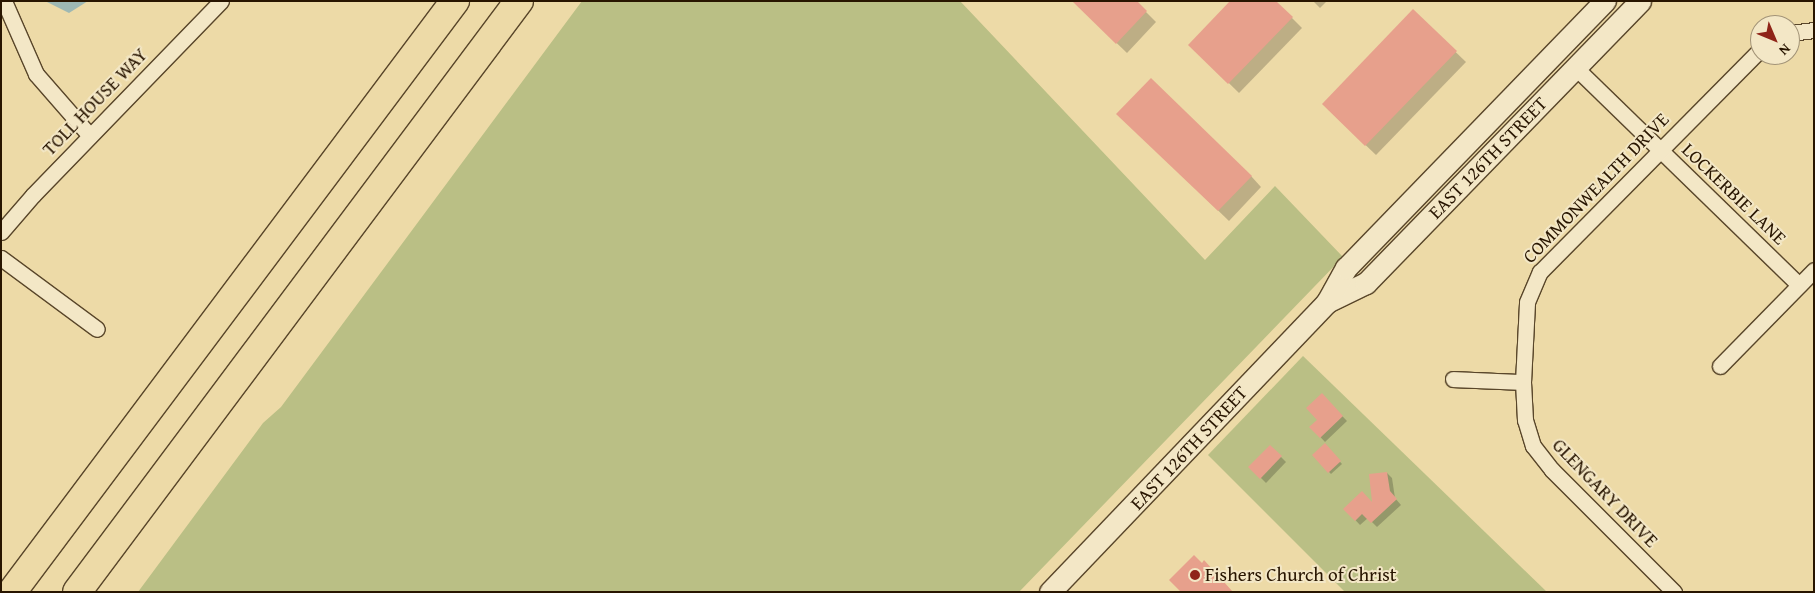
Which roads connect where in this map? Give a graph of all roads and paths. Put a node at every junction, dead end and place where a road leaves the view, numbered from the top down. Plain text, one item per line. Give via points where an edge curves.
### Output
1 (4, 1) edge
2 (220, 1) edge
3 (455, 1) edge
4 (519, 1) edge
5 (1605, 1) edge
6 (1640, 1) edge
7 (1814, 30) edge
8 (1800, 32) edge
9 (1750, 60) edge
10 (1576, 68) junction
11 (90, 136) junction
12 (1660, 149) junction
13 (1, 232) edge
14 (1, 258) edge
15 (1814, 270) edge
16 (1799, 285) junction
17 (1327, 302) junction
18 (97, 329) dead end
19 (1720, 366) dead end
20 (1453, 380) dead end
21 (1524, 382) junction
22 (12, 592) edge
23 (77, 592) edge
24 (1050, 592) edge
25 (1674, 592) edge

1 - 11 street via 36,74
2 - 11 street, TOLL HOUSE WAY
3 - 22 highway
4 - 23 highway
5 - 17 main road, EAST 126TH STREET via 1346,268
6 - 10 main road, EAST 126TH STREET
7 - 8 street
9 - 12 street, COMMONWEALTH DRIVE
10 - 12 street, LOCKERBIE LANE
10 - 17 main road, EAST 126TH STREET via 1366,283
11 - 13 street, TOLL HOUSE WAY
12 - 16 street, LOCKERBIE LANE
12 - 21 street, COMMONWEALTH DRIVE via 1540,272 1527,302
14 - 18 street
15 - 16 street
16 - 19 street
17 - 24 main road, EAST 126TH STREET
20 - 21 street
21 - 25 street, GLENGARY DRIVE via 1528,434 1541,458

